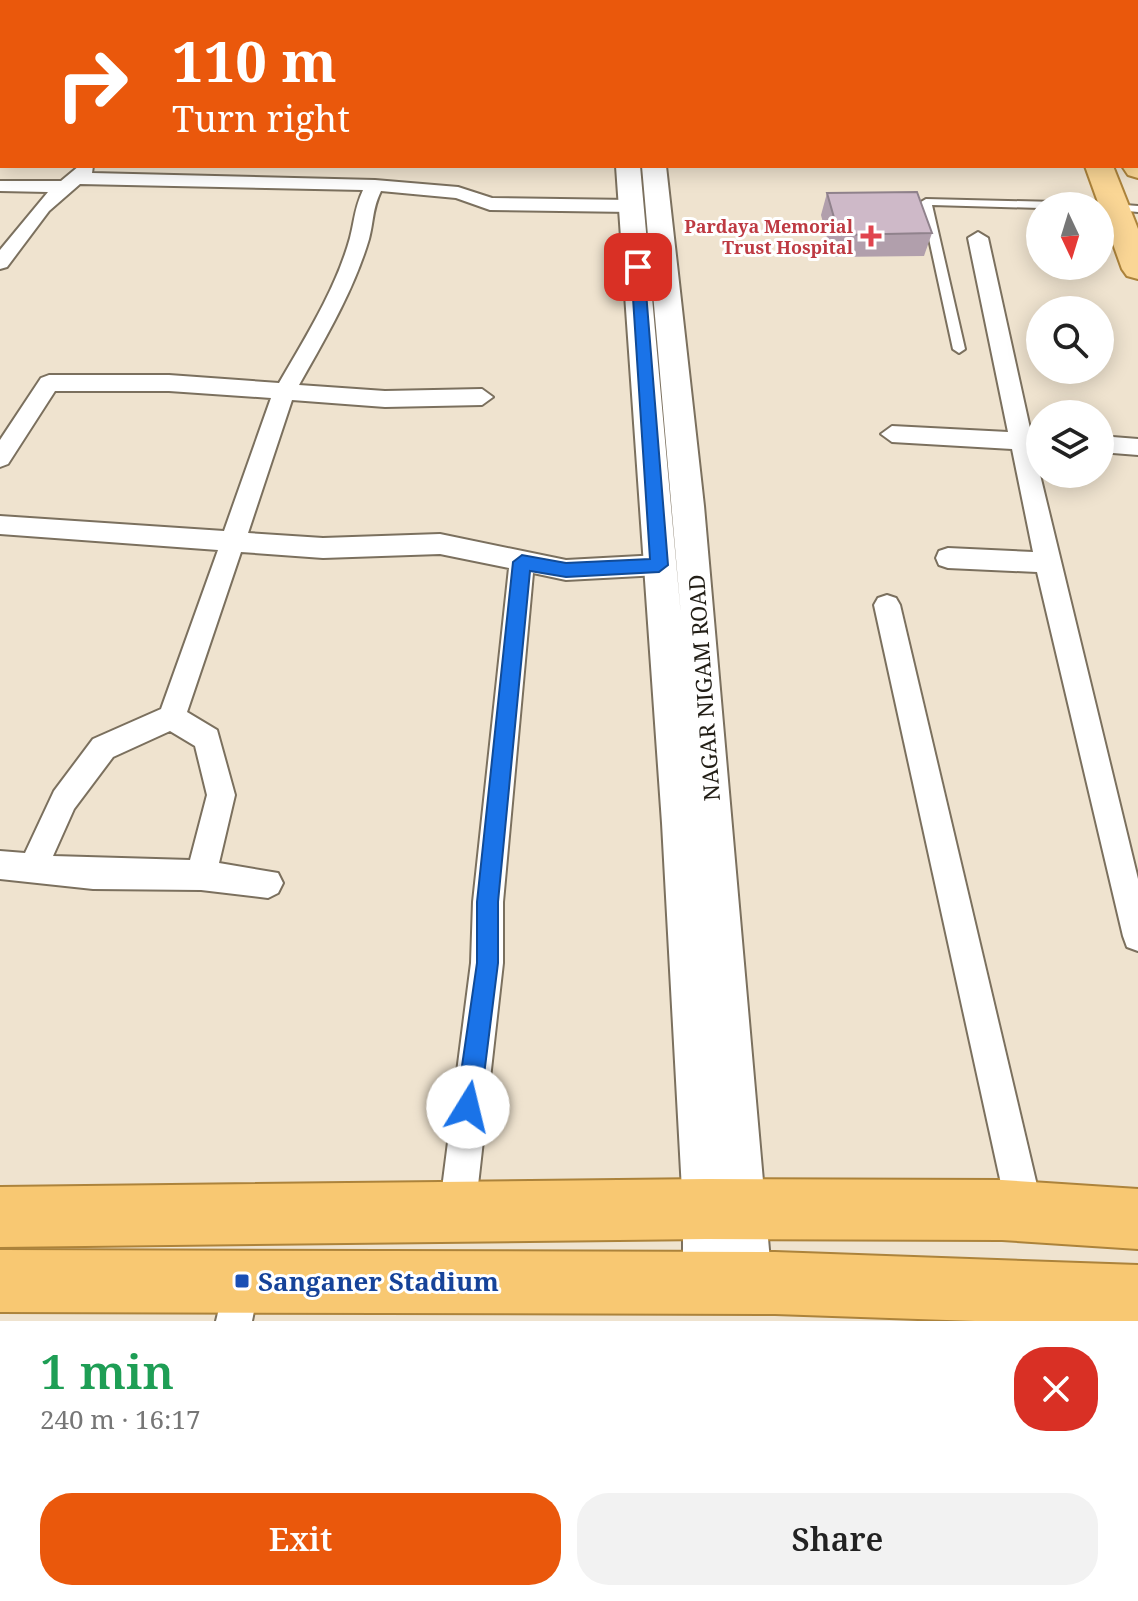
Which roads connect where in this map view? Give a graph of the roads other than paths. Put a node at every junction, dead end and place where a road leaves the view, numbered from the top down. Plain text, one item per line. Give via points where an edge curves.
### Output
1 (628, 168) edge
2 (654, 168) edge
3 (1100, 168) edge
4 (76, 177) edge
5 (375, 185) junction
6 (0, 186) edge
7 (1108, 192) edge
8 (1026, 205) edge
9 (631, 206) junction
10 (1114, 209) edge
11 (978, 238) dead end
12 (0, 263) edge
13 (1138, 269) edge
14 (959, 349) dead end
15 (284, 393) junction
16 (482, 397) dead end
17 (1026, 419) edge
18 (892, 434) dead end
19 (1026, 442) edge
20 (1114, 445) edge
21 (1138, 447) edge
22 (0, 458) edge
23 (1038, 488) edge
24 (0, 525) edge
25 (232, 542) junction
26 (948, 558) dead end
27 (522, 562) junction
28 (1047, 563) junction
29 (659, 565) junction
30 (887, 605) dead end
31 (172, 717) junction
32 (0, 865) edge
33 (33, 868) junction
34 (201, 875) junction
35 (268, 883) dead end
36 (1133, 900) edge
37 (1138, 936) edge
38 (725, 1210) junction
39 (1025, 1211) junction
40 (457, 1212) junction
41 (0, 1217) edge
42 (1138, 1219) edge
43 (0, 1281) edge
44 (728, 1284) junction
45 (1138, 1296) edge
46 (238, 1301) edge
47 (1008, 1306) edge

1 - 9 street, NAGAR NIGAM ROAD
2 - 38 street, NAGAR NIGAM ROAD via 689,506
3 - 7 main road
4 - 5 street
4 - 6 street
4 - 12 street via 42,207
5 - 9 street via 458,193 490,204
5 - 15 street via 324,323
8 - 14 lane via 926,202
9 - 29 street, NAGAR NIGAM ROAD
10 - 13 main road
11 - 17 street
15 - 16 street
15 - 22 street via 169,383 49,383
15 - 25 street
18 - 19 street
20 - 21 street
23 - 28 street
24 - 25 street
25 - 27 street via 323,548 440,544
25 - 31 street
26 - 28 street
27 - 29 street via 566,570
27 - 40 street via 488,902 487,963
28 - 36 street
29 - 38 street, NAGAR NIGAM ROAD via 681,823
30 - 39 street
31 - 33 street via 103,748 64,800
31 - 34 street via 207,739 221,795
32 - 33 street
33 - 34 street
34 - 35 street
36 - 37 street
38 - 39 highway
38 - 40 highway
38 - 44 street
39 - 42 highway
40 - 41 highway
43 - 46 highway
44 - 46 highway
44 - 47 highway
45 - 47 highway

